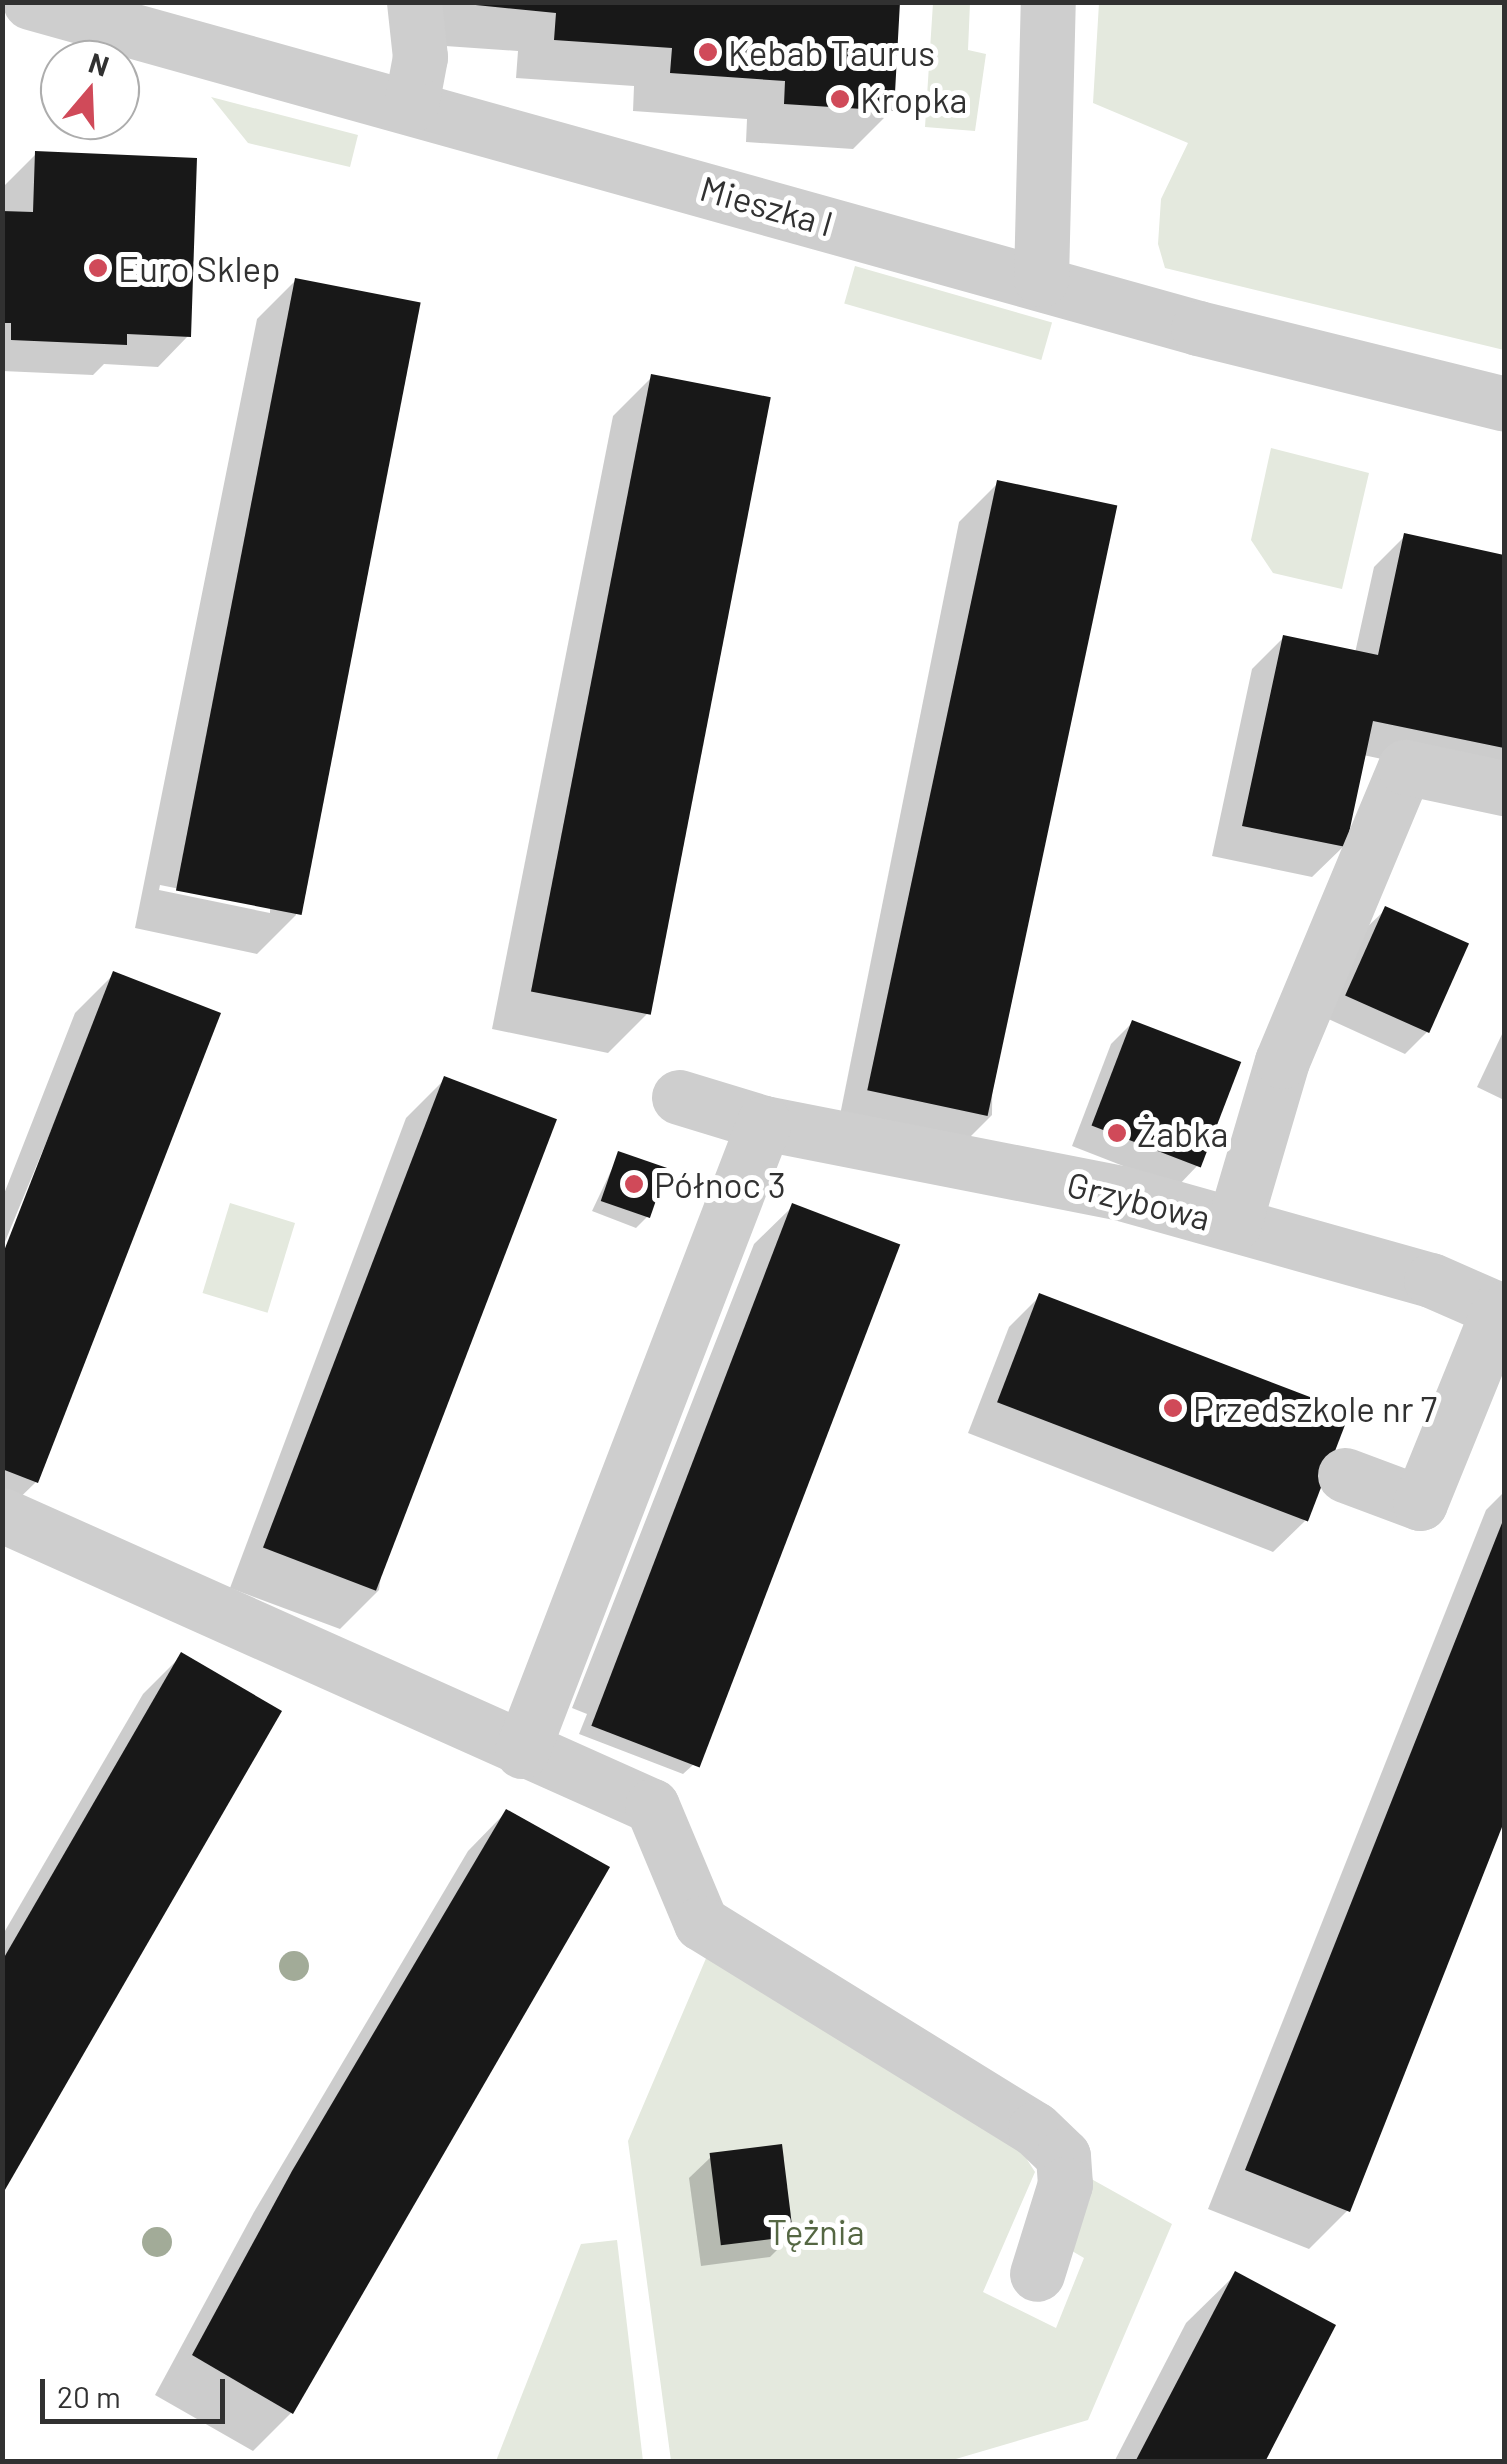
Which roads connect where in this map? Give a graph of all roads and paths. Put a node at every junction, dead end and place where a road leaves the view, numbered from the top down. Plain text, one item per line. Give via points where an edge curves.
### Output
1 (30, 2) edge
2 (414, 2) edge
3 (1048, 2) edge
4 (411, 105) junction
5 (1041, 280) junction
6 (1504, 404) edge
7 (1504, 788) edge
8 (679, 1097) dead end
9 (764, 1123) junction
10 (1234, 1224) junction
11 (1501, 1310) edge
12 (1345, 1474) dead end
13 (2, 1515) edge
14 (522, 1751) junction
15 (1037, 2274) dead end

1 - 4 street, Mieszka I
2 - 4 street via 420,57
3 - 5 street
4 - 5 street, Mieszka I
5 - 6 street, Mieszka I via 1198,328
7 - 10 street via 1405,766 1282,1060
8 - 9 street, Grzybowa
9 - 10 street, Grzybowa via 1039,1174
9 - 14 street
10 - 11 street, Grzybowa via 1431,1280
11 - 12 street via 1420,1502
13 - 14 street
14 - 15 street via 652,1806 701,1923 1035,2129 1063,2156 1066,2184

